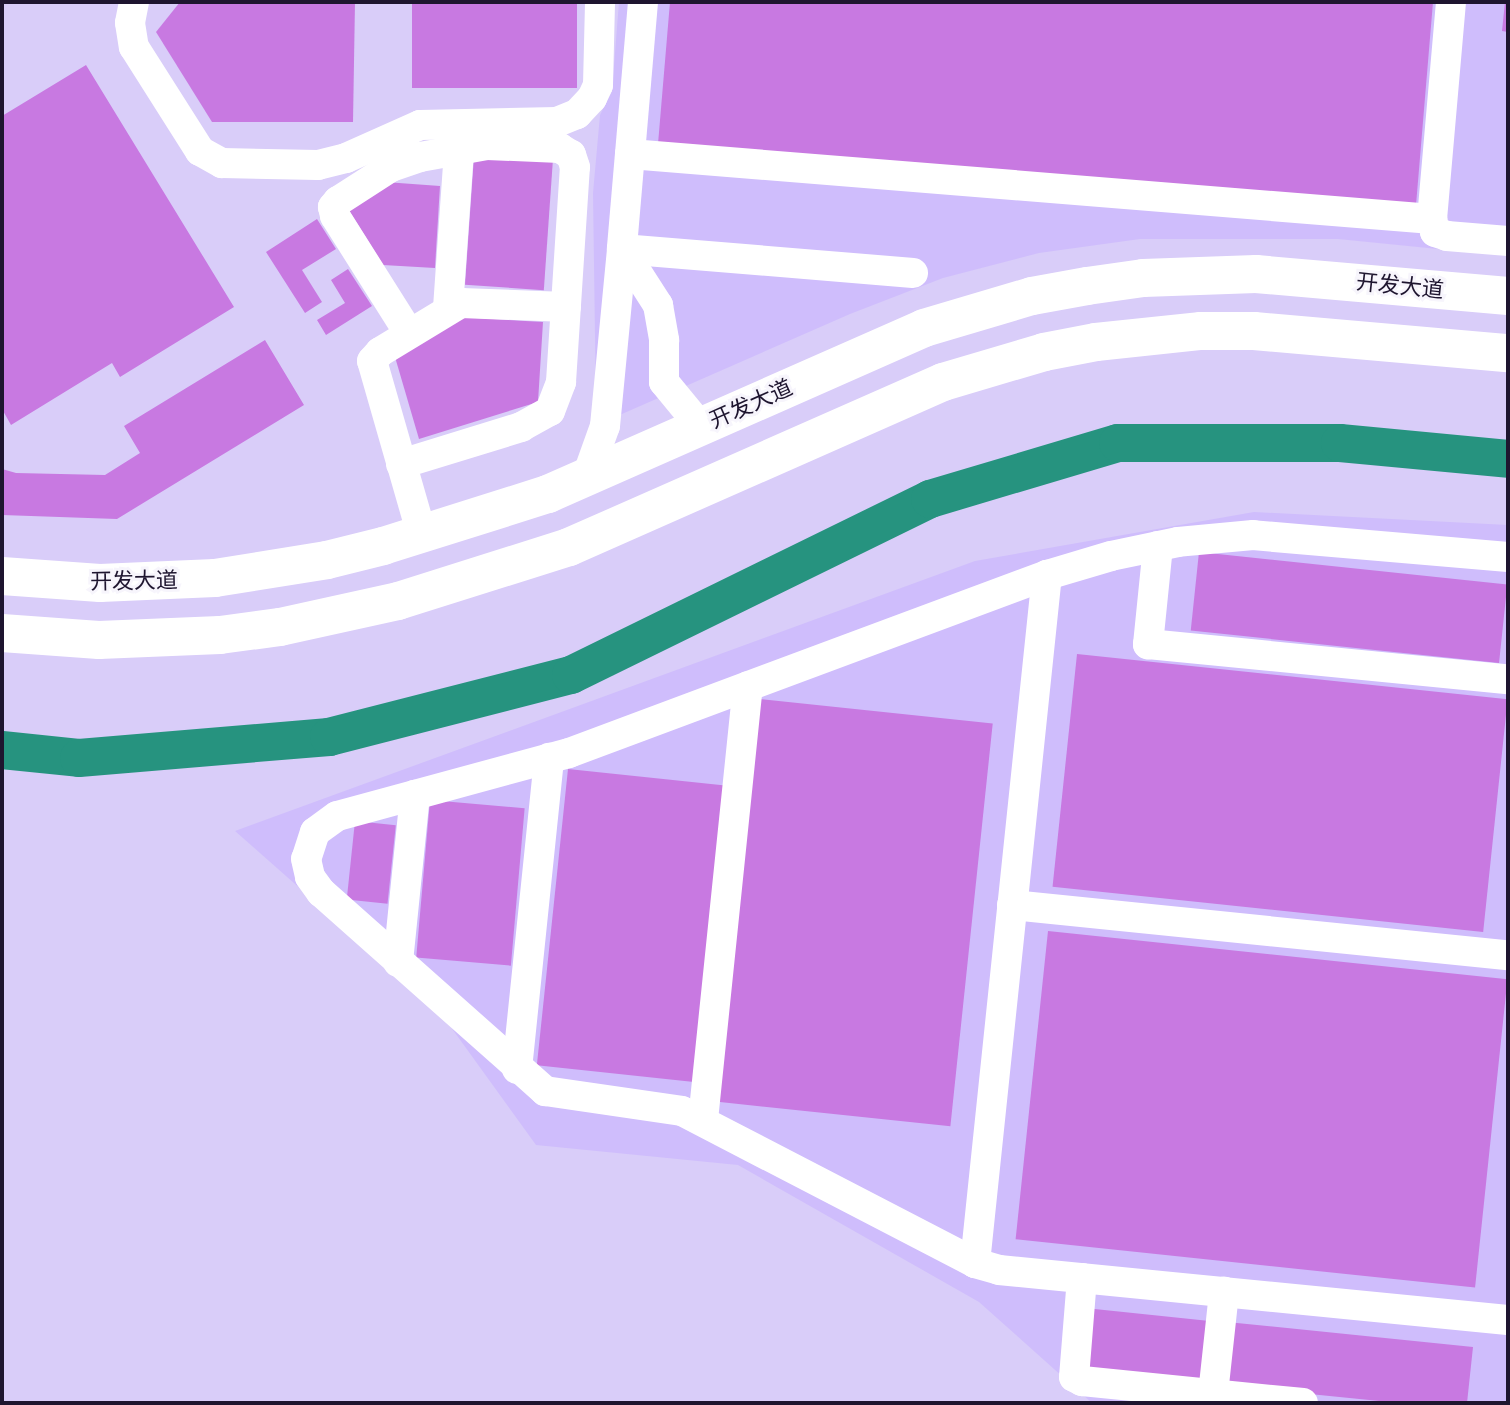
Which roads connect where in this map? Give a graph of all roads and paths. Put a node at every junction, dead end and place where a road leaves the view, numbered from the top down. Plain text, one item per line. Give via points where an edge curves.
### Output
1 (134, 2) edge
2 (600, 2) edge
3 (643, 2) edge
4 (1451, 2) edge
5 (459, 149) junction
6 (630, 154) junction
7 (1432, 219) junction
8 (1508, 241) edge
9 (622, 249) junction
10 (913, 273) dead end
11 (1508, 296) edge
12 (566, 307) junction
13 (448, 308) junction
14 (409, 333) junction
15 (1508, 353) edge
16 (701, 427) junction
17 (401, 464) junction
18 (586, 479) junction
19 (422, 535) junction
20 (1158, 546) junction
21 (1508, 557) edge
22 (1047, 575) junction
23 (2, 576) edge
24 (2, 633) edge
25 (1508, 679) edge
26 (748, 686) junction
27 (549, 758) junction
28 (415, 795) junction
29 (1012, 905) junction
30 (1508, 955) edge
31 (398, 962) junction
32 (517, 1069) junction
33 (703, 1120) junction
34 (975, 1263) junction
35 (1082, 1278) junction
36 (1224, 1292) junction
37 (1508, 1320) edge
38 (1213, 1394) junction
39 (1303, 1403) edge

1 - 2 lane via 134,47 200,151 222,163 318,165 420,125 557,122 577,114 598,85
3 - 6 lane
4 - 7 lane
5 - 12 lane via 560,148 571,155 575,167
5 - 13 lane
5 - 14 lane via 404,161 333,207
6 - 7 lane
6 - 9 lane
7 - 8 lane via 1435,232 1447,236
9 - 10 lane
9 - 16 lane via 658,305 664,382
9 - 18 lane via 605,426
11 - 16 main road, 开发大道 via 1256,274 1143,278 1087,286 977,310 924,328
12 - 13 lane via 474,302
12 - 17 lane via 561,382 550,411 521,427
13 - 14 lane
14 - 17 lane via 372,361
15 - 24 main road via 1254,331 1096,342 943,382 569,547 398,601 220,635 99,640
16 - 18 main road, 开发大道
17 - 19 lane
18 - 19 main road, 开发大道
19 - 23 main road, 开发大道 via 327,560 215,578 100,583
20 - 21 lane via 1253,535
20 - 22 lane
20 - 25 lane via 1148,644
22 - 26 lane
22 - 29 lane
26 - 27 lane
26 - 33 lane
27 - 28 lane
27 - 32 lane
28 - 31 lane
28 - 31 lane via 329,820 315,832 306,859 314,885
29 - 30 lane
29 - 34 lane
31 - 32 lane
32 - 33 lane via 545,1091 658,1105
33 - 34 lane
34 - 35 lane
35 - 36 lane
35 - 38 lane via 1074,1377
36 - 37 lane
36 - 38 lane
38 - 39 lane

